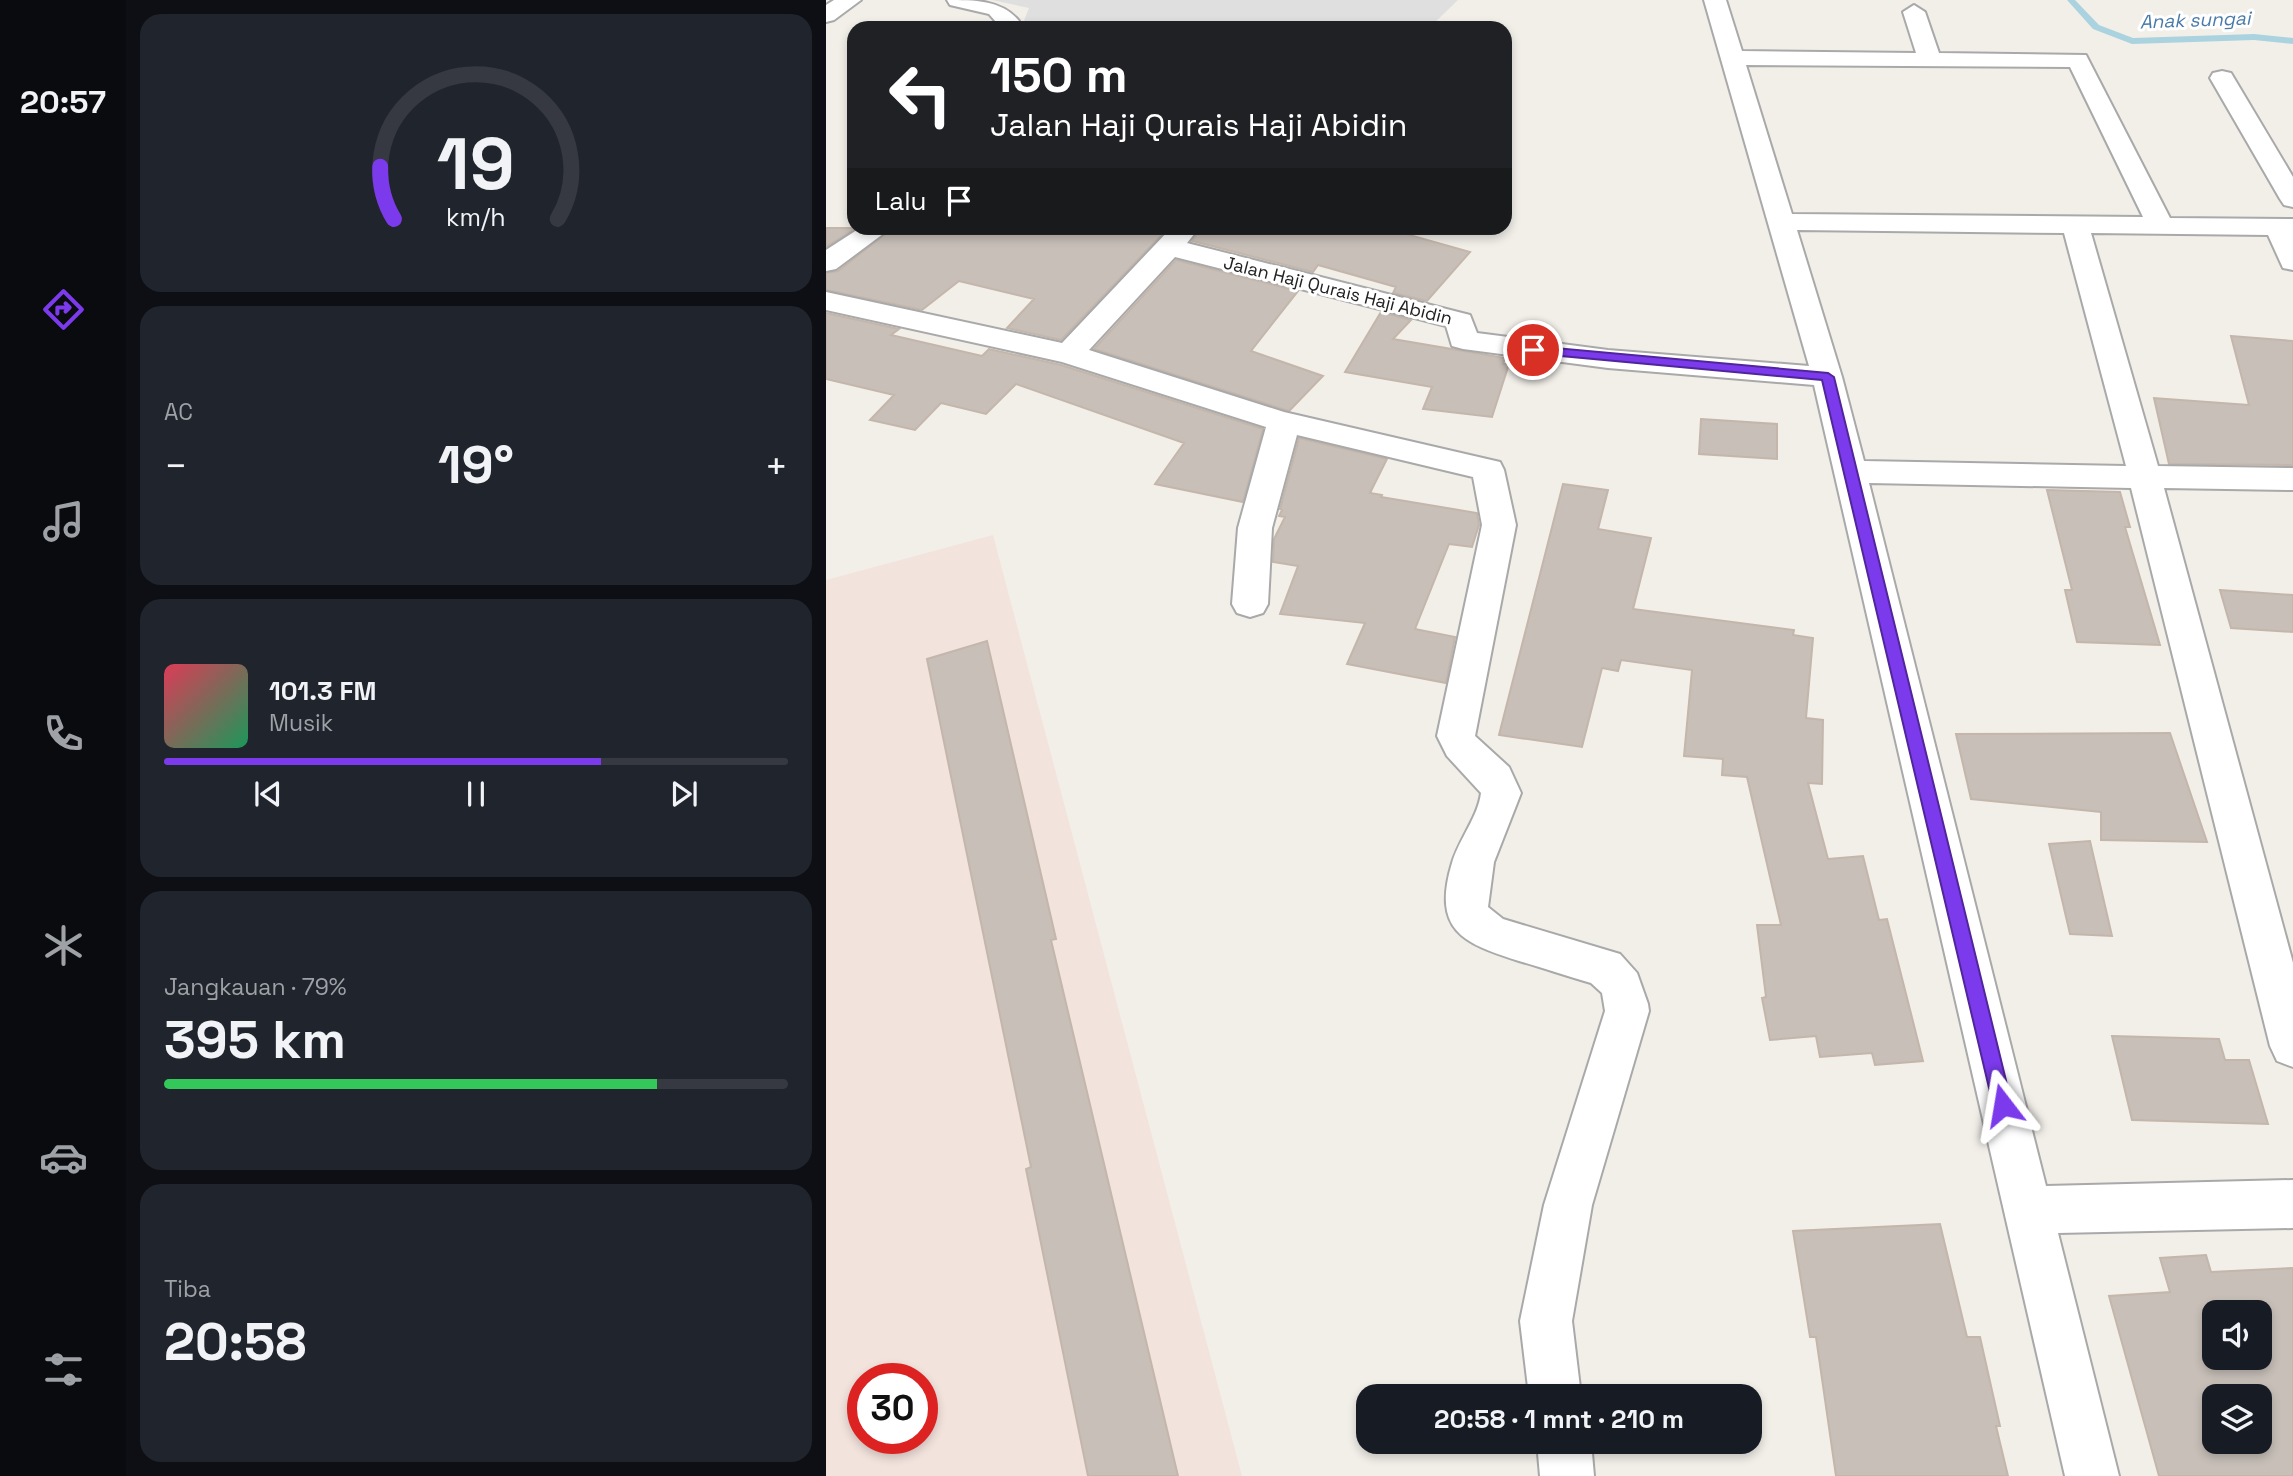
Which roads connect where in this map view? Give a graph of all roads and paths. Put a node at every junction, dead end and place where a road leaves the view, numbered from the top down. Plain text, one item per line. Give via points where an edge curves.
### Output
1 (850, 0) edge
2 (958, 0) edge
3 (1715, 0) edge
4 (1914, 12) dead end
5 (826, 15) edge
6 (1008, 21) edge
7 (1735, 58) junction
8 (1930, 60) junction
9 (2222, 78) dead end
10 (2293, 199) edge
11 (1782, 222) junction
12 (2076, 224) junction
13 (2160, 225) junction
14 (2286, 227) edge
15 (867, 235) edge
16 (1178, 237) edge
17 (2293, 262) edge
18 (826, 263) edge
19 (826, 301) edge
20 (1069, 354) junction
21 (1828, 377) junction
22 (1277, 420) junction
23 (1849, 472) junction
24 (2145, 477) junction
25 (2293, 479) edge
26 (1250, 604) dead end
27 (2293, 1046) edge
28 (2293, 1204) edge
29 (2029, 1210) junction
30 (1554, 1384) edge
31 (1565, 1454) edge
32 (1567, 1476) edge
33 (2092, 1476) edge

1 - 5 street
2 - 6 street via 997,9
3 - 7 street
4 - 8 street
7 - 8 street
7 - 11 street
8 - 13 street via 2078,60
9 - 10 street
11 - 12 street
11 - 21 street
12 - 13 street
12 - 24 street
13 - 14 street
14 - 17 street
15 - 18 street
16 - 20 street
16 - 21 street, Jalan Haji Qurais Haji Abidin via 1460,321 1463,340 1608,359
19 - 20 street
20 - 22 street
21 - 23 street
22 - 26 street via 1283,429 1255,528
22 - 30 street via 1488,470 1499,526 1455,736 1468,758 1492,774 1501,791 1480,841 1466,900 1470,916 1479,928 1495,935 1605,968 1618,978 1627,1011 1568,1205 1546,1321
23 - 24 street
23 - 29 street
24 - 25 street
24 - 27 street
28 - 29 street
29 - 33 street
31 - 32 street

